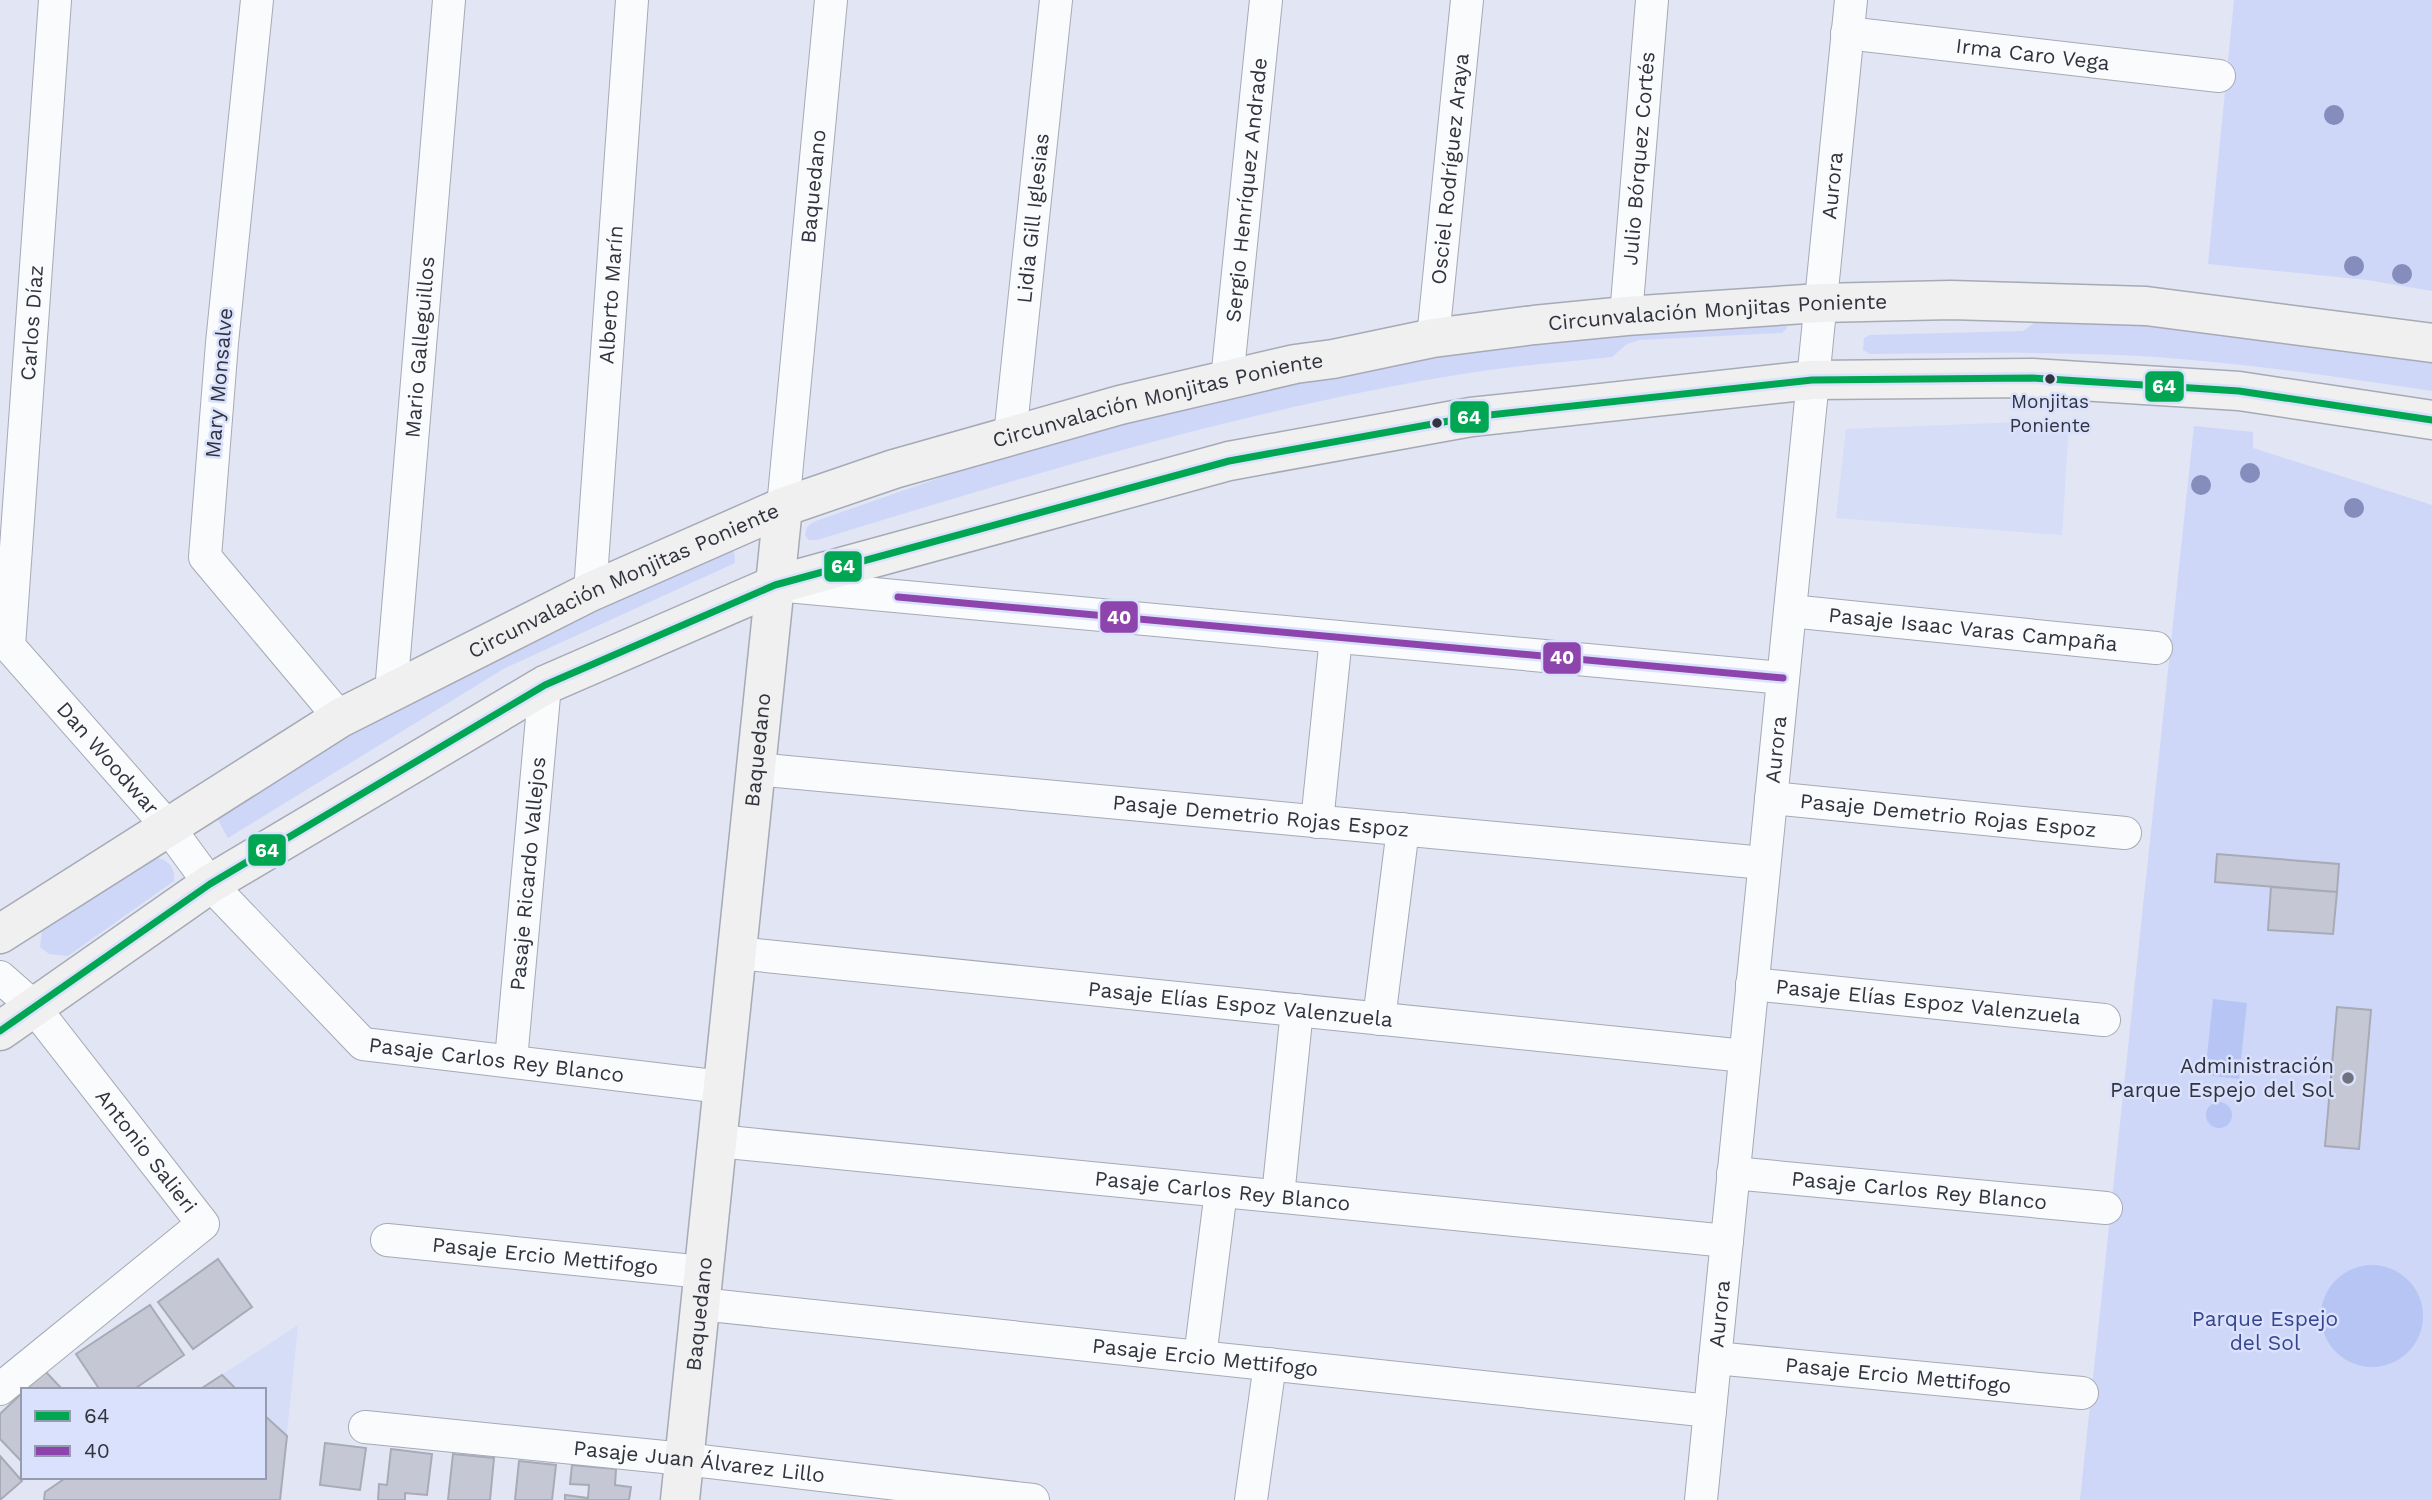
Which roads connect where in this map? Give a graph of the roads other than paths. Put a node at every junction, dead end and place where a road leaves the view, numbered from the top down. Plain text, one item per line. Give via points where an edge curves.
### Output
1 (55, 0) edge
2 (257, 0) edge
3 (449, 0) edge
4 (632, 0) edge
5 (831, 0) edge
6 (1056, 0) edge
7 (1266, 0) edge
8 (1467, 0) edge
9 (1651, 0) edge
10 (1851, 0) edge
11 (1847, 33) junction
12 (2219, 76) dead end
13 (1820, 303) junction
14 (1626, 316) junction
15 (1433, 338) junction
16 (2432, 343) edge
17 (1227, 380) junction
18 (1812, 380) junction
19 (2432, 420) edge
20 (1010, 436) junction
21 (783, 507) junction
22 (775, 585) junction
23 (590, 592) junction
24 (1790, 611) junction
25 (1336, 637) junction
26 (5, 641) edge
27 (2156, 648) dead end
28 (1783, 678) junction
29 (545, 685) junction
30 (391, 692) junction
31 (340, 718) junction
32 (755, 769) junction
33 (1771, 798) junction
34 (1317, 822) junction
35 (169, 828) junction
36 (1403, 829) junction
37 (2125, 833) dead end
38 (1764, 863) junction
39 (210, 884) junction
40 (0, 934) edge
41 (737, 953) junction
42 (0, 977) edge
43 (1752, 984) junction
44 (33, 1006) junction
45 (1297, 1010) junction
46 (1379, 1019) junction
47 (2104, 1020) dead end
48 (0, 1031) edge
49 (1745, 1056) junction
50 (511, 1060) junction
51 (723, 1087) junction
52 (717, 1141) junction
53 (1733, 1173) junction
54 (1221, 1191) junction
55 (1278, 1196) junction
56 (2106, 1208) dead end
57 (387, 1240) dead end
58 (1727, 1241) junction
59 (701, 1288) junction
60 (1200, 1357) junction
61 (1715, 1358) junction
62 (1270, 1364) junction
63 (0, 1389) edge
64 (2082, 1393) dead end
65 (1710, 1411) junction
66 (365, 1427) dead end
67 (684, 1460) junction
68 (680, 1500) edge
69 (1033, 1500) edge
70 (1251, 1500) edge
71 (1701, 1500) edge

1 - 26 street, Carlos Díaz
2 - 31 street, Mary Monsalve via 205,557
3 - 30 street, Mario Galleguillos
4 - 23 street, Alberto Marín
5 - 21 street, Baquedano
6 - 20 street, Lidia Gill Iglesias
7 - 17 street, Sergio Henríquez Andrade
8 - 15 street, Osciel Rodríguez Araya
9 - 14 street, Julio Bórquez Cortés
10 - 11 street, Aurora
11 - 12 street, Irma Caro Vega
11 - 13 street, Aurora
13 - 14 street, Circunvalación Monjitas Poniente
13 - 16 street, Circunvalación Monjitas Poniente via 1951,300 2146,306
13 - 18 street, Aurora
14 - 15 street, Circunvalación Monjitas Poniente
15 - 17 street, Circunvalación Monjitas Poniente
17 - 20 street, Circunvalación Monjitas Poniente
18 - 19 street via 2032,378 2239,391
18 - 22 street via 1471,417 1228,461
18 - 24 street, Aurora
20 - 21 street, Circunvalación Monjitas Poniente
21 - 22 street, Baquedano
21 - 23 street, Circunvalación Monjitas Poniente
22 - 25 street
22 - 29 street
22 - 32 street, Baquedano
23 - 30 street, Circunvalación Monjitas Poniente
24 - 27 street, Pasaje Isaac Varas Campaña
24 - 28 street, Aurora
25 - 28 street
25 - 34 street
26 - 35 street, Dan Woodwar
28 - 33 street, Aurora
29 - 39 street
29 - 50 street, Pasaje Ricardo Vallejos
30 - 31 street, Circunvalación Monjitas Poniente
31 - 35 street, Circunvalación Monjitas Poniente
32 - 34 street, Pasaje Demetrio Rojas Espoz
32 - 41 street, Baquedano
33 - 37 street, Pasaje Demetrio Rojas Espoz
33 - 38 street, Aurora
34 - 36 street, Pasaje Demetrio Rojas Espoz
35 - 39 street, Dan Woodwar
35 - 40 street, Circunvalación Monjitas Poniente
36 - 38 street, Pasaje Demetrio Rojas Espoz
36 - 46 street
38 - 43 street, Aurora
39 - 44 street
39 - 50 street, Pasaje Carlos Rey Blanco via 363,1044
41 - 45 street, Pasaje Elías Espoz Valenzuela
41 - 51 street, Baquedano
42 - 44 street, Antonio Salieri
43 - 47 street, Pasaje Elías Espoz Valenzuela
43 - 49 street, Aurora
44 - 48 street
44 - 63 street, Antonio Salieri via 203,1224
45 - 46 street, Pasaje Elías Espoz Valenzuela
45 - 55 street
46 - 49 street, Pasaje Elías Espoz Valenzuela
49 - 53 street, Aurora
50 - 51 street, Pasaje Carlos Rey Blanco
51 - 52 street, Baquedano
52 - 54 street, Pasaje Carlos Rey Blanco
52 - 59 street, Baquedano
53 - 56 street, Pasaje Carlos Rey Blanco
53 - 58 street, Aurora
54 - 55 street, Pasaje Carlos Rey Blanco
54 - 60 street
55 - 58 street, Pasaje Carlos Rey Blanco
57 - 59 street, Pasaje Ercio Mettifogo
58 - 61 street, Aurora
59 - 60 street, Pasaje Ercio Mettifogo
59 - 67 street, Baquedano
60 - 62 street, Pasaje Ercio Mettifogo
61 - 64 street, Pasaje Ercio Mettifogo
61 - 65 street, Aurora
62 - 65 street, Pasaje Ercio Mettifogo
62 - 70 street
65 - 71 street, Aurora
66 - 67 street, Pasaje Juan Álvarez Lillo
67 - 68 street, Baquedano
67 - 69 street, Pasaje Juan Álvarez Lillo

